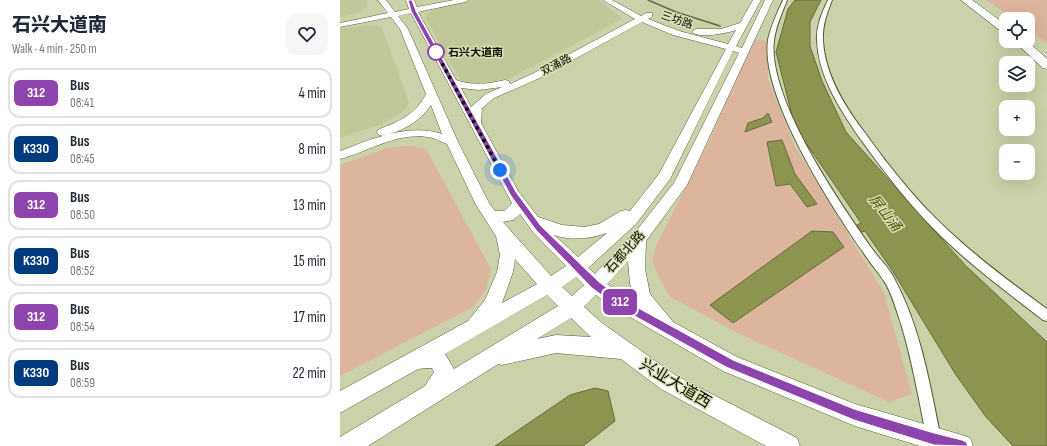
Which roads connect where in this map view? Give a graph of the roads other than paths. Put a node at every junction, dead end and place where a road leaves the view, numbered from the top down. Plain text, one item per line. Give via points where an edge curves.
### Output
1 (465, 0) edge
2 (608, 0) edge
3 (623, 0) edge
4 (758, 0) edge
5 (769, 0) edge
6 (785, 0) edge
7 (830, 0) edge
8 (450, 1) edge
9 (970, 1) edge
10 (376, 4) edge
11 (412, 5) edge
12 (393, 13) junction
13 (641, 16) junction
14 (999, 16) edge
15 (354, 21) junction
16 (750, 21) junction
17 (420, 23) junction
18 (340, 24) edge
19 (999, 24) edge
20 (403, 28) junction
21 (676, 31) junction
22 (696, 32) junction
23 (614, 34) junction
24 (1035, 42) edge
25 (432, 43) junction
26 (739, 47) junction
27 (1028, 48) edge
28 (1047, 51) edge
29 (1047, 65) edge
30 (714, 78) junction
31 (729, 81) junction
32 (453, 82) junction
33 (432, 94) junction
34 (475, 123) junction
35 (452, 142) junction
36 (340, 147) edge
37 (340, 155) edge
38 (652, 194) junction
39 (520, 202) junction
40 (665, 207) junction
41 (490, 216) junction
42 (532, 218) junction
43 (500, 230) junction
44 (638, 239) junction
45 (578, 268) junction
46 (596, 285) junction
47 (549, 286) junction
48 (571, 308) junction
49 (1047, 316) edge
50 (470, 331) junction
51 (670, 332) junction
52 (622, 350) junction
53 (488, 360) junction
54 (414, 361) junction
55 (432, 394) junction
56 (340, 402) edge
57 (934, 439) junction
58 (347, 446) edge
59 (789, 446) edge
60 (962, 446) edge

1 - 8 main road
2 - 13 main road, 三坊路
3 - 13 main road, 三坊路
4 - 16 main road, 石都北路
5 - 16 main road, 石都北路
6 - 57 street via 775,24 772,40 773,74 791,124 821,179 890,281 901,305 917,356
7 - 49 street via 824,10 820,45 837,97 857,130 900,186 932,221 977,262
8 - 11 main road
8 - 17 main road via 427,12 422,16
9 - 14 highway
9 - 19 highway
10 - 12 main road
10 - 15 main road
11 - 12 main road
11 - 17 main road
12 - 15 main road
12 - 20 main road
13 - 21 main road, 三坊路
13 - 23 main road, 双涌路
13 - 32 main road, 双涌路 via 515,80 483,87 466,87
15 - 18 main road
15 - 20 main road via 384,20
16 - 22 main road via 722,32
16 - 26 main road, 石都北路
17 - 25 main road
20 - 25 main road via 414,27
20 - 33 main road
21 - 22 main road, 三坊路
21 - 23 main road via 645,28
21 - 26 main road, 三坊路
22 - 26 main road, 三坊路
23 - 34 main road, 双涌路 via 538,75 490,96 474,111
24 - 28 highway
25 - 32 main road
26 - 30 main road, 石都北路
26 - 31 main road, 石都北路
27 - 29 highway
30 - 31 main road via 726,76
30 - 38 main road, 石都北路 via 665,176
31 - 40 main road, 石都北路 via 704,138
32 - 34 main road
33 - 35 main road
33 - 36 main road via 426,107 412,118 396,127
34 - 39 main road via 513,194
35 - 37 main road via 433,134 403,134
35 - 41 main road
38 - 40 main road via 649,209 653,211
38 - 42 main road via 612,225 593,232 575,234 553,229
38 - 45 main road, 石都北路 via 632,220
39 - 41 main road via 513,214 505,217
39 - 42 main road
40 - 44 main road, 石都北路
41 - 43 main road
42 - 45 main road
43 - 47 main road
43 - 50 main road via 508,254 505,272 492,305
44 - 46 main road, 石都北路
44 - 51 main road via 637,282 643,298
45 - 46 main road
45 - 47 main road, 石都北路
46 - 48 main road, 石都北路
46 - 51 main road via 619,302
47 - 48 main road
47 - 50 main road, 石都北路
48 - 52 main road, 兴业大道西
48 - 53 main road, 石都北路
50 - 54 main road, 石都北路
51 - 57 main road via 730,364 786,388 854,415
52 - 53 main road via 556,344
52 - 59 main road, 兴业大道西 via 668,382
53 - 55 main road, 石都北路
54 - 55 main road via 427,358 438,360 445,370
54 - 56 main road, 石都北路
55 - 58 main road, 石都北路
57 - 60 main road

